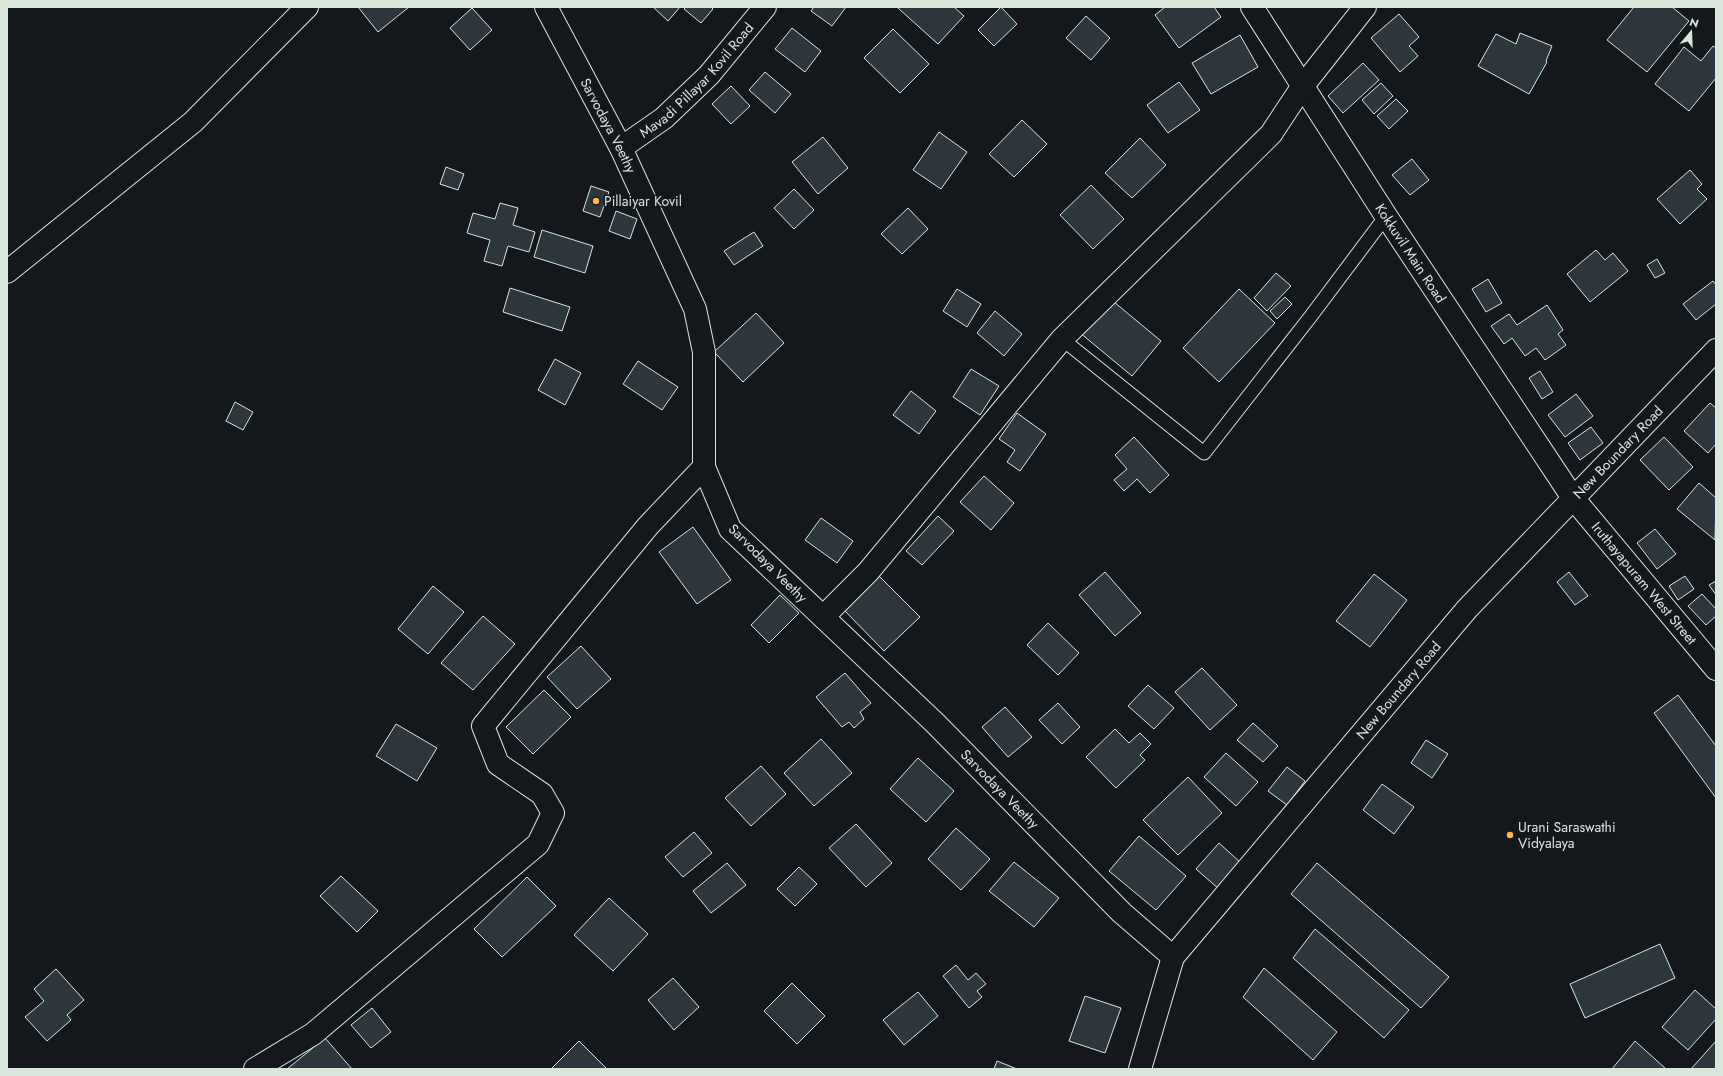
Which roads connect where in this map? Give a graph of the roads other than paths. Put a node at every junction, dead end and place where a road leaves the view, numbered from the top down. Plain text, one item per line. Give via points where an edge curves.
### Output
1 (307, 7) edge
2 (546, 7) edge
3 (765, 7) edge
4 (1252, 7) edge
5 (1365, 7) edge
6 (1302, 87) junction
7 (621, 148) junction
8 (1386, 216) junction
9 (7, 272) edge
10 (1062, 339) junction
11 (1716, 350) edge
12 (704, 467) junction
13 (1573, 498) junction
14 (823, 617) junction
15 (1716, 669) edge
16 (1173, 957) junction
17 (255, 1069) edge
18 (1140, 1069) edge

1 - 9 street via 193,122
2 - 7 street, Sarvodaya Veethy
3 - 7 street, Mavadi Pillayar Kovil Road via 709,75 664,118
4 - 6 street, Kokkuvil Main Road
5 - 6 street
6 - 8 street, Kokkuvil Main Road
6 - 10 street via 1271,134
7 - 12 street, Sarvodaya Veethy via 695,309 704,352
8 - 10 lane via 1204,453
8 - 13 street, Kokkuvil Main Road
10 - 14 street via 868,572
11 - 13 street, New Boundary Road
12 - 14 street, Sarvodaya Veethy via 730,529
12 - 17 street via 648,526 483,726 498,764 542,794 553,813 538,844 313,1034
13 - 15 street, Iruthayapuram West Street
13 - 16 street, New Boundary Road via 1467,609
14 - 16 street, Sarvodaya Veethy via 935,723 1122,913
16 - 18 street, New Boundary Road

